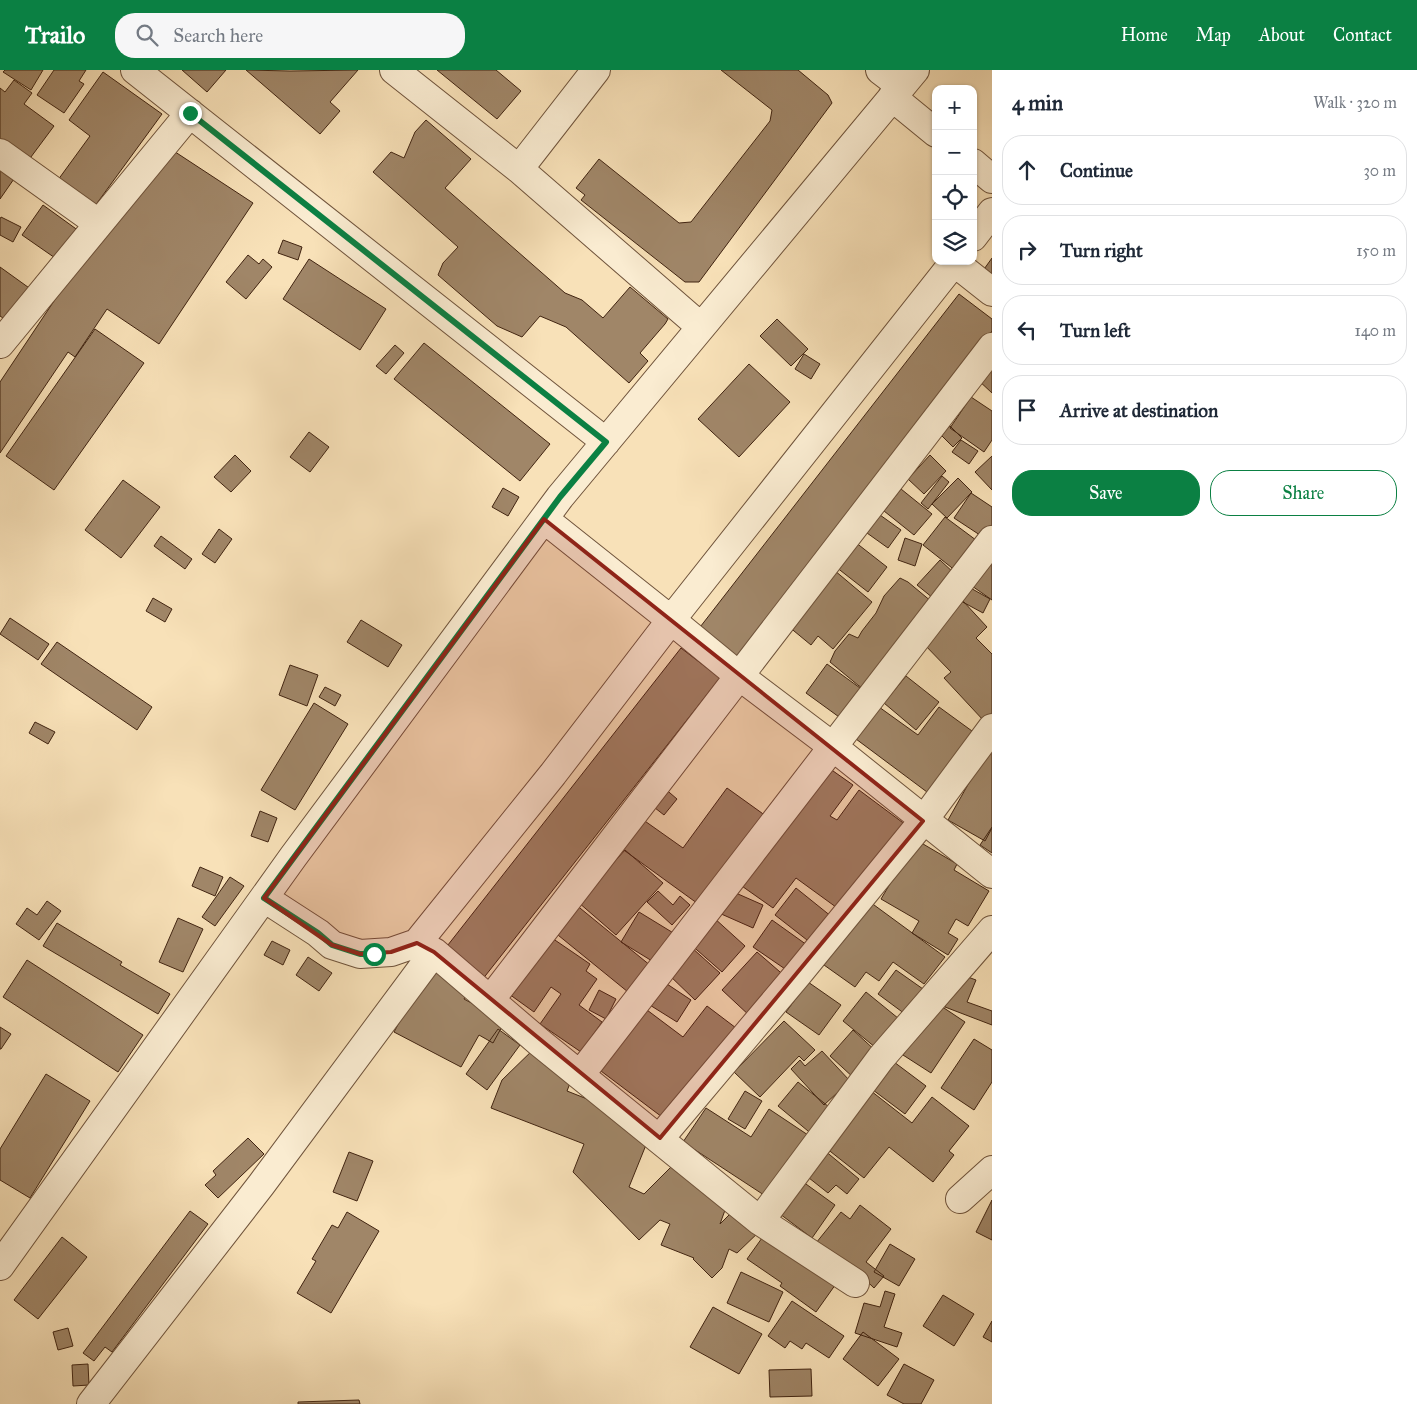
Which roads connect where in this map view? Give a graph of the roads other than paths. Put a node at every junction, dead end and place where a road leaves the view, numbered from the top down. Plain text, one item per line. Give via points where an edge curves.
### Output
1 (135, 70) edge
2 (394, 70) edge
3 (596, 70) edge
4 (897, 81) edge
5 (190, 113) junction
6 (934, 130) edge
7 (0, 153) edge
8 (977, 167) edge
9 (519, 169) junction
10 (992, 179) edge
11 (992, 212) edge
12 (98, 223) junction
13 (977, 232) edge
14 (952, 265) edge
15 (958, 265) edge
16 (992, 292) edge
17 (5, 327) edge
18 (701, 327) junction
19 (992, 347) edge
20 (606, 442) junction
21 (544, 520) junction
22 (992, 540) edge
23 (671, 620) junction
24 (738, 676) junction
25 (992, 728) edge
26 (832, 746) junction
27 (924, 821) junction
28 (992, 874) edge
29 (264, 898) junction
30 (992, 930) edge
31 (425, 948) junction
32 (491, 1000) junction
33 (580, 1075) junction
34 (660, 1138) junction
35 (992, 1170) edge
36 (960, 1199) dead end
37 (760, 1221) junction
38 (0, 1266) edge
39 (855, 1283) dead end
40 (91, 1404) edge

1 - 5 street
2 - 9 street
3 - 9 street
4 - 6 street
4 - 18 street
5 - 12 street
5 - 20 street
7 - 12 street
8 - 10 street
9 - 18 street
11 - 13 street
12 - 17 street
14 - 23 street
15 - 16 street
18 - 20 street
19 - 24 street
20 - 21 street
21 - 23 street
21 - 29 street
22 - 26 street
23 - 24 street
23 - 31 street
24 - 26 street
24 - 32 street
25 - 27 street
26 - 27 street
26 - 33 street
27 - 28 street
27 - 34 street
29 - 31 street via 332,945 360,954
29 - 38 street
30 - 37 street via 880,1058
31 - 32 street
31 - 40 street via 261,1185
32 - 33 street
33 - 34 street
34 - 37 street
35 - 36 street
37 - 39 street

